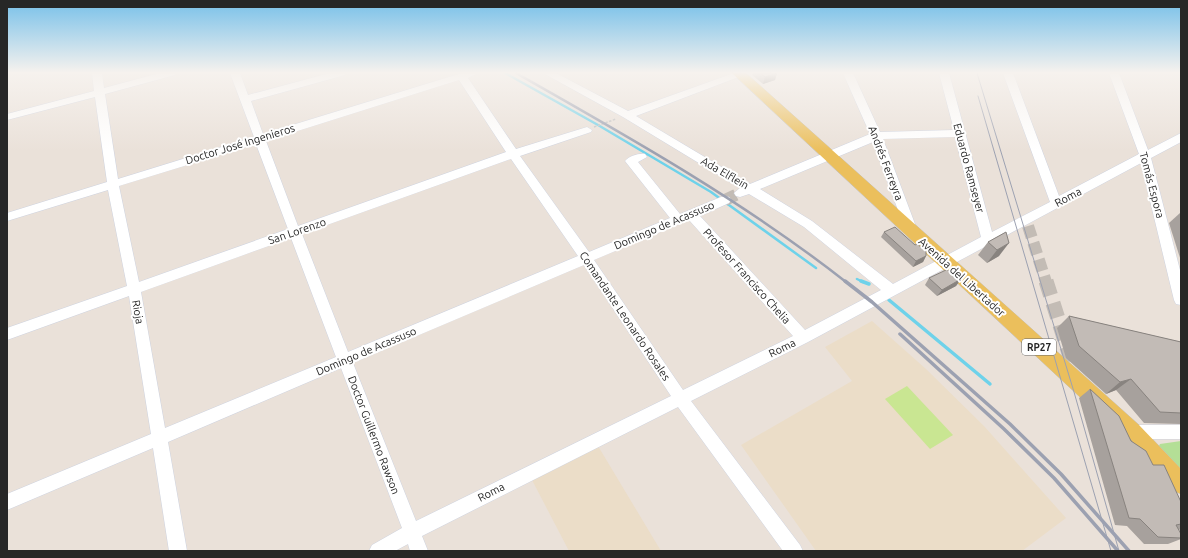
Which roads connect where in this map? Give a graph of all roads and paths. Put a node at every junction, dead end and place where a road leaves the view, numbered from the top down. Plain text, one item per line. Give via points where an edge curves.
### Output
1 (73, 99) edge
2 (100, 99) edge
3 (246, 99) edge
4 (389, 99) edge
5 (477, 99) edge
6 (597, 99) edge
7 (671, 99) edge
8 (768, 99) edge
9 (860, 99) edge
10 (951, 99) edge
11 (1018, 99) edge
12 (1124, 99) edge
13 (627, 115) junction
14 (7, 117) edge
15 (587, 130) joint
16 (960, 133) junction
17 (876, 136) junction
18 (1181, 137) edge
19 (260, 138) junction
20 (513, 154) junction
21 (1145, 155) junction
22 (641, 157) dead end
23 (829, 157) junction
24 (113, 184) junction
25 (748, 192) junction
26 (725, 200) tunnel mouth
27 (1056, 203) junction
28 (691, 214) junction
29 (7, 217) edge
30 (678, 220) junction
31 (295, 232) junction
32 (912, 232) junction
33 (988, 239) junction
34 (586, 258) junction
35 (946, 262) junction
36 (134, 288) junction
37 (892, 291) junction
38 (1181, 300) edge
39 (7, 334) edge
40 (803, 338) junction
41 (345, 360) junction
42 (1073, 366) tunnel mouth
43 (680, 398) junction
44 (1127, 428) junction
45 (1181, 432) edge
46 (160, 438) junction
47 (1181, 484) edge
48 (7, 502) edge
49 (412, 532) junction
50 (178, 551) edge
51 (378, 551) edge
52 (419, 551) edge
53 (794, 551) edge

1 - 14 street
2 - 24 street, Rioja
3 - 19 street, Doctor Guillermo Rawson
4 - 19 street, Doctor José Ingenieros
5 - 20 street, Comandante Leonardo Rosales
6 - 13 street, Ada Elflein
7 - 13 street
8 - 23 main road, Avenida del Libertador / RP27
9 - 17 street, Andrés Ferreyra
10 - 16 street, Eduardo Ramseyer
11 - 27 street
12 - 21 street, Tomás Espora
13 - 15 path
13 - 25 street, Ada Elflein via 736,180
15 - 20 street, San Lorenzo
16 - 17 street
16 - 33 street, Eduardo Ramseyer
17 - 23 street
17 - 32 street, Andrés Ferreyra
18 - 21 street, Roma
19 - 24 street, Doctor José Ingenieros
19 - 31 street, Doctor Guillermo Rawson
20 - 31 street, San Lorenzo
20 - 34 street, Comandante Leonardo Rosales
21 - 27 street, Roma
21 - 38 street, Tomás Espora
22 - 30 street via 631,161
23 - 25 street
23 - 32 main road, Avenida del Libertador / RP27
24 - 29 street, Doctor José Ingenieros
24 - 36 street, Rioja
25 - 37 street, Ada Elflein via 808,224
26 - 28 street, Domingo de Acassuso
27 - 33 street, Roma via 1027,222
28 - 30 street, Domingo de Acassuso
28 - 40 street, Profesor Francisco Chelia
30 - 34 street, Domingo de Acassuso
31 - 36 street, San Lorenzo
31 - 41 street, Doctor Guillermo Rawson
32 - 35 main road, Avenida del Libertador / RP27
33 - 35 street, Roma
34 - 41 street, Domingo de Acassuso
34 - 43 street, Comandante Leonardo Rosales
35 - 37 street, Roma
35 - 44 main road, Avenida del Libertador / RP27
36 - 39 street, San Lorenzo
36 - 46 street, Rioja
37 - 40 street, Roma
40 - 43 street, Roma
41 - 46 street, Domingo de Acassuso
41 - 49 street, Doctor Guillermo Rawson
42 - 44 street via 1077,377 1119,416
43 - 49 street, Roma
43 - 53 street, Comandante Leonardo Rosales
44 - 45 street
44 - 47 main road, Avenida del Libertador / RP27
46 - 48 street, Domingo de Acassuso
46 - 50 street, Rioja
49 - 51 street, Roma
49 - 52 street, Doctor Guillermo Rawson

